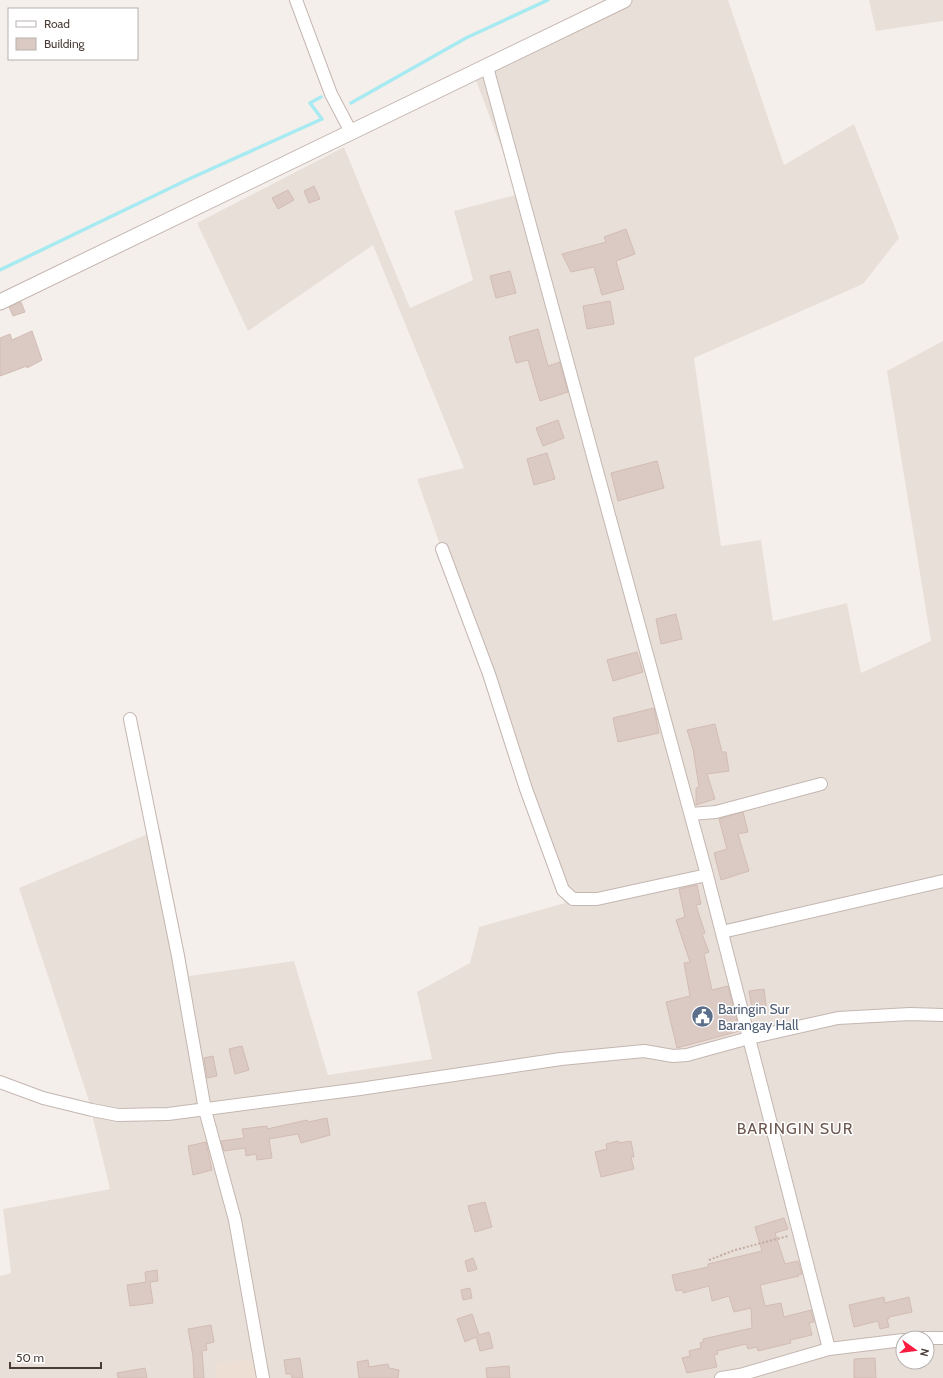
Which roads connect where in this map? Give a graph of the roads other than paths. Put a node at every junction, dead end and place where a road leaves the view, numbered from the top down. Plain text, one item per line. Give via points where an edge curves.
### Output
1 (296, 0) edge
2 (624, 0) edge
3 (487, 67) junction
4 (351, 132) junction
5 (0, 302) edge
6 (442, 549) dead end
7 (130, 719) dead end
8 (821, 784) dead end
9 (690, 814) junction
10 (708, 876) junction
11 (943, 881) edge
12 (722, 932) junction
13 (943, 1015) edge
14 (748, 1038) junction
15 (0, 1082) edge
16 (205, 1110) junction
17 (895, 1341) edge
18 (829, 1349) junction
19 (263, 1378) edge
20 (722, 1378) edge

1 - 4 street via 332,94
2 - 3 street
3 - 4 street
3 - 9 street
4 - 5 street
6 - 10 street via 489,674 526,789 563,890 573,899 597,899
7 - 16 street via 178,956
8 - 9 street via 716,812
9 - 10 street
10 - 12 street
11 - 12 street
12 - 14 street
13 - 14 street via 838,1018
14 - 16 street via 687,1055 673,1056 644,1051 560,1059
14 - 18 street
15 - 16 street via 43,1098 118,1115
16 - 19 street via 235,1220
17 - 18 street
18 - 20 street

